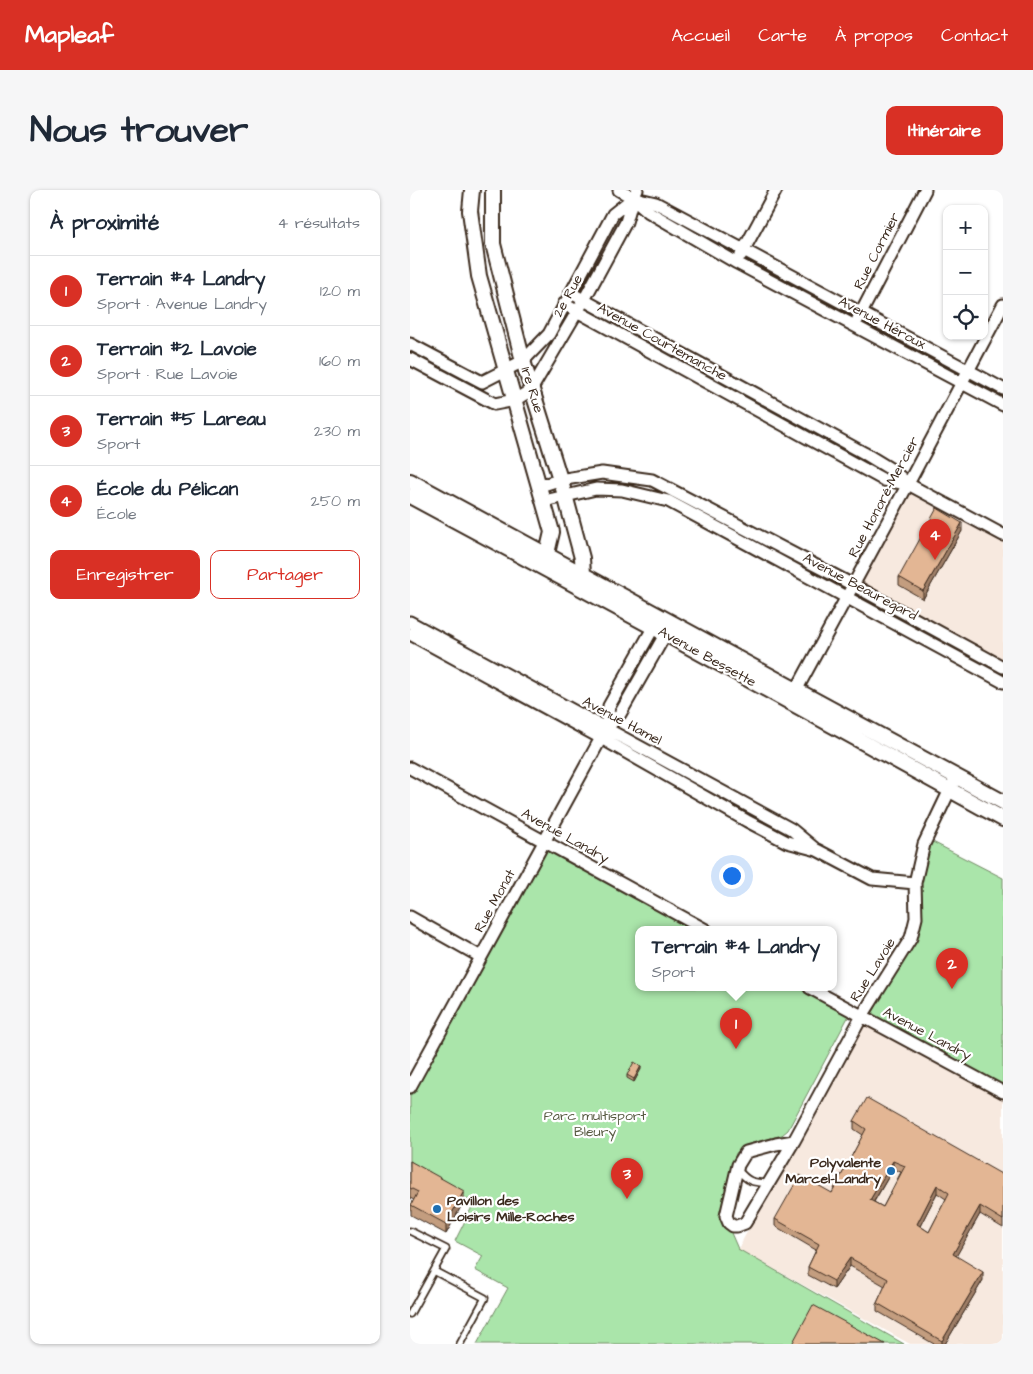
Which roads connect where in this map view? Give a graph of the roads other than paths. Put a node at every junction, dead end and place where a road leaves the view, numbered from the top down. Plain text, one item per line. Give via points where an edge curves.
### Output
1 (472, 190) edge
2 (493, 190) edge
3 (619, 190) edge
4 (776, 190) edge
5 (925, 190) edge
6 (635, 194) edge
7 (744, 250) junction
8 (736, 263) junction
9 (805, 283) junction
10 (571, 293) junction
11 (799, 296) junction
12 (584, 300) junction
13 (564, 304) junction
14 (1003, 305) edge
15 (577, 312) junction
16 (861, 313) junction
17 (854, 325) junction
18 (410, 344) edge
19 (410, 358) edge
20 (522, 360) junction
21 (506, 370) junction
22 (968, 370) junction
23 (962, 383) junction
24 (1003, 389) edge
25 (531, 390) junction
26 (752, 392) junction
27 (515, 400) junction
28 (746, 405) junction
29 (1003, 405) edge
30 (560, 480) junction
31 (908, 484) junction
32 (540, 486) junction
33 (411, 489) edge
34 (565, 495) junction
35 (544, 500) junction
36 (709, 509) junction
37 (702, 519) junction
38 (1003, 535) edge
39 (545, 562) junction
40 (582, 581) junction
41 (854, 585) junction
42 (847, 597) junction
43 (410, 622) edge
44 (663, 625) junction
45 (410, 634) edge
46 (1003, 667) edge
47 (1003, 682) edge
48 (796, 690) junction
49 (789, 703) junction
50 (604, 734) junction
51 (410, 768) edge
52 (956, 777) junction
53 (950, 790) junction
54 (1003, 802) edge
55 (1003, 819) edge
56 (544, 842) junction
57 (915, 883) junction
58 (410, 917) edge
59 (699, 926) edge
60 (481, 957) junction
61 (816, 991) edge
62 (862, 1016) junction
63 (410, 1087) edge
64 (1003, 1092) edge
65 (794, 1141) junction
66 (737, 1169) junction
67 (769, 1183) junction
68 (410, 1231) edge
69 (434, 1271) junction
70 (410, 1314) edge
71 (460, 1344) edge

1 - 21 street, 1re Rue via 470,211 479,276
2 - 20 street, 1re Rue via 493,244
3 - 6 street, Avenue Héroux
4 - 7 street
5 - 16 street, Rue Cormier
6 - 7 street, Avenue Héroux
6 - 8 street, Avenue Héroux via 649,212
6 - 10 street, 2e Rue via 613,214
6 - 12 street, 2e Rue via 626,222
7 - 8 street
7 - 9 street, Avenue Héroux
8 - 11 street, Avenue Héroux
9 - 11 street
9 - 16 street, Avenue Héroux
10 - 12 street, Avenue Courtemanche
10 - 13 street, 2e Rue
11 - 17 street, Avenue Héroux
12 - 15 street, 2e Rue
12 - 26 street, Avenue Courtemanche
13 - 15 street, Avenue Courtemanche
13 - 20 street, 2e Rue via 549,334
14 - 22 street, Rue Honoré-Mercier
15 - 25 street, 2e Rue
15 - 28 street, Avenue Courtemanche
16 - 17 street, Rue Cormier
16 - 22 street, Avenue Héroux
17 - 23 street, Avenue Héroux
18 - 21 street, 2e Rue via 482,382
19 - 27 street via 495,404
20 - 21 street, 2e Rue
20 - 25 street, 1re Rue
21 - 27 street, 1re Rue
22 - 23 street, Rue Honoré-Mercier
22 - 24 street, Avenue Héroux
23 - 29 street, Avenue Héroux
23 - 31 street, Rue Honoré-Mercier
25 - 27 street, 2e Rue
25 - 30 street, 1re Rue
26 - 28 street
26 - 31 street, Avenue Courtemanche via 885,465
27 - 32 street, 1re Rue
28 - 31 street, Avenue Courtemanche via 884,480
30 - 32 street, Avenue Beauregard
30 - 34 street, 1re Rue
30 - 36 street, Avenue Beauregard via 602,473 652,480
31 - 38 street, Avenue Courtemanche
31 - 41 street, Rue Honoré-Mercier
32 - 35 street, 1re Rue
33 - 39 street, Avenue Bessette
34 - 35 street, Avenue Beauregard
34 - 37 street, Avenue Beauregard via 596,489 622,490 668,501
34 - 40 street, 1re Rue via 582,558
35 - 39 street, 1re Rue via 552,532
36 - 37 street
36 - 41 street, Avenue Beauregard
37 - 42 street, Avenue Beauregard
39 - 40 street, Avenue Bessette
40 - 44 street, Avenue Bessette
41 - 42 street, Rue Honoré-Mercier
41 - 46 street, Avenue Beauregard
42 - 47 street, Avenue Beauregard
42 - 48 street, Rue Honoré-Mercier
43 - 50 street, Avenue Hamel
44 - 48 street, Avenue Bessette
44 - 49 street, Avenue Bessette
44 - 50 street, Rue Monat via 609,706
45 - 50 street, Avenue Hamel
48 - 49 street, Rue Honoré-Mercier
48 - 52 street, Avenue Bessette
49 - 53 street, Avenue Bessette
50 - 56 street, Rue Monat
50 - 57 street, Avenue Hamel via 746,822 787,842 817,850 872,879
51 - 56 street, Avenue Landry
52 - 53 street, Rue Lavoie
52 - 54 street, Avenue Bessette
53 - 55 street, Avenue Bessette
53 - 57 street, Rue Lavoie via 924,844
56 - 59 street, Avenue Landry
56 - 60 street, Rue Monat
57 - 62 street, Rue Lavoie via 916,918 911,938
58 - 60 street
60 - 63 street, Rue Monat
61 - 62 street, Avenue Landry
62 - 64 street, Avenue Landry
62 - 65 street, Rue Lavoie
65 - 66 street, Rue Lavoie via 746,1152
65 - 67 street, Rue Lavoie
66 - 67 lane via 750,1182
66 - 67 street, Rue Lavoie via 726,1216 733,1226 744,1223
68 - 69 lane via 446,1249
69 - 70 lane
69 - 71 lane via 485,1298

